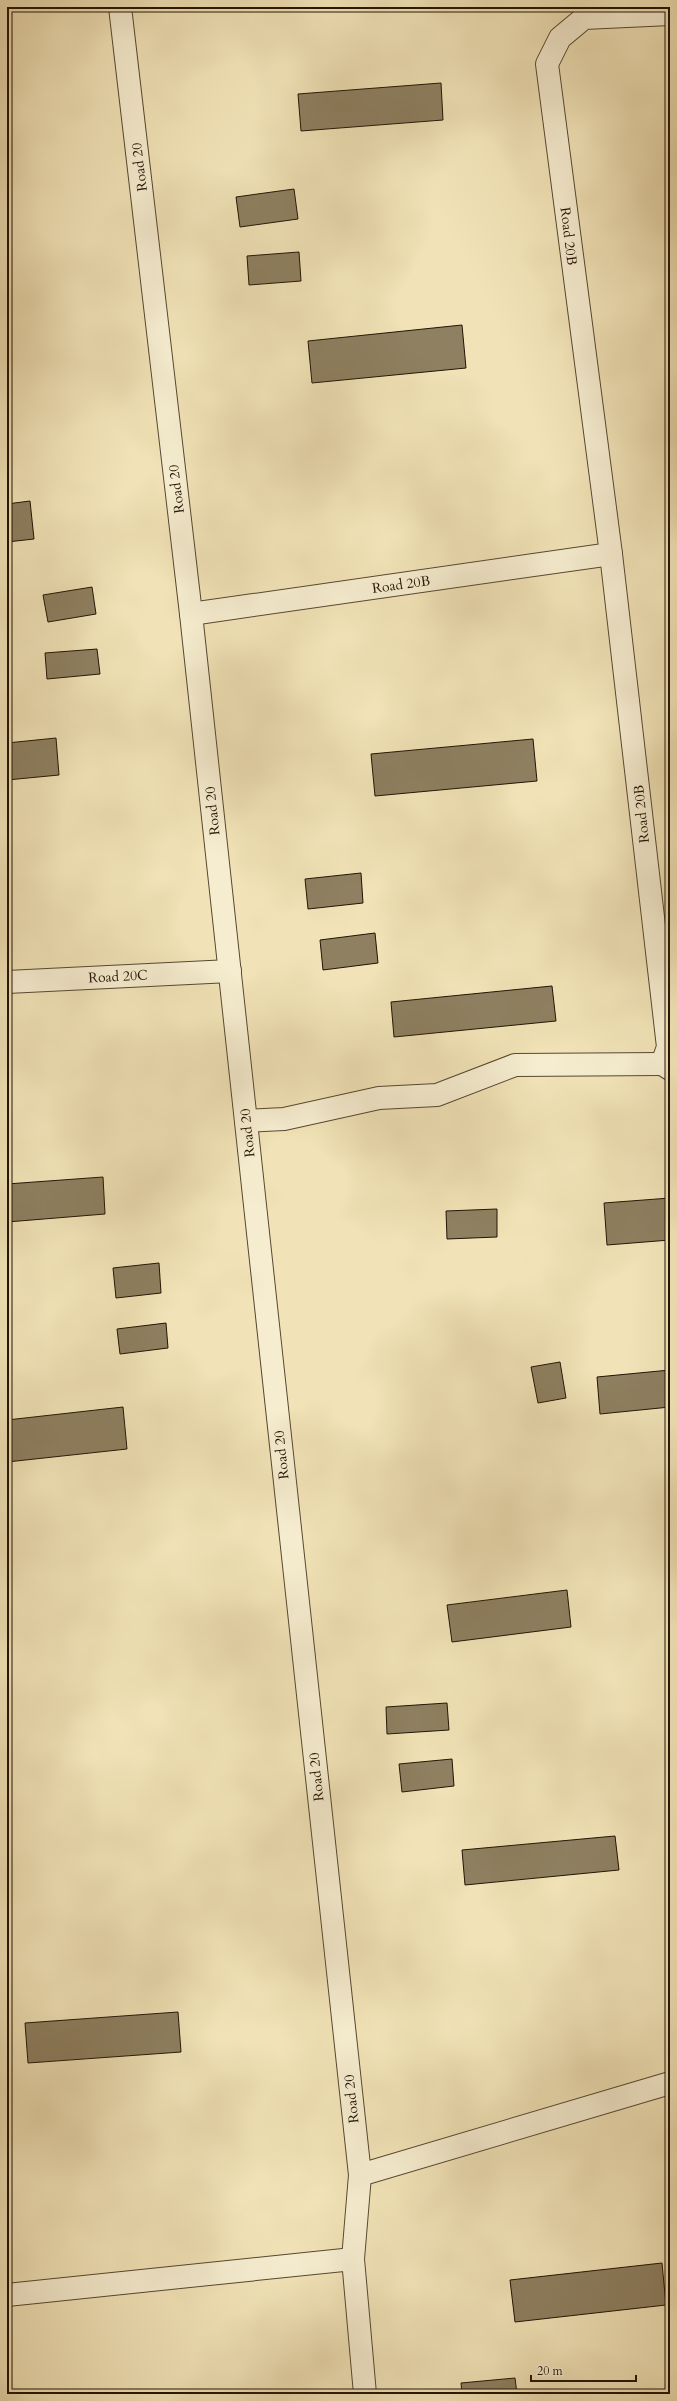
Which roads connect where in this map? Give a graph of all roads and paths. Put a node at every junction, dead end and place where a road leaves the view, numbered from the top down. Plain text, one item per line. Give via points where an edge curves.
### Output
1 (120, 7) edge
2 (670, 14) edge
3 (611, 554) junction
4 (191, 614) junction
5 (230, 971) junction
6 (7, 982) edge
7 (666, 1067) edge
8 (246, 1121) junction
9 (670, 2083) edge
10 (360, 2175) junction
11 (353, 2259) junction
12 (7, 2295) edge
13 (366, 2394) edge

1 - 4 street, Road 20
2 - 3 street, Road 20B via 584,18 560,38 547,64
3 - 4 street, Road 20B
3 - 7 street, Road 20B via 668,1047
4 - 5 street, Road 20
5 - 6 street, Road 20C
5 - 8 street, Road 20
7 - 8 street via 515,1065 437,1094 379,1098 284,1119
8 - 10 street, Road 20
9 - 10 street
10 - 11 street, Road 20
11 - 12 street
11 - 13 street, Road 20

